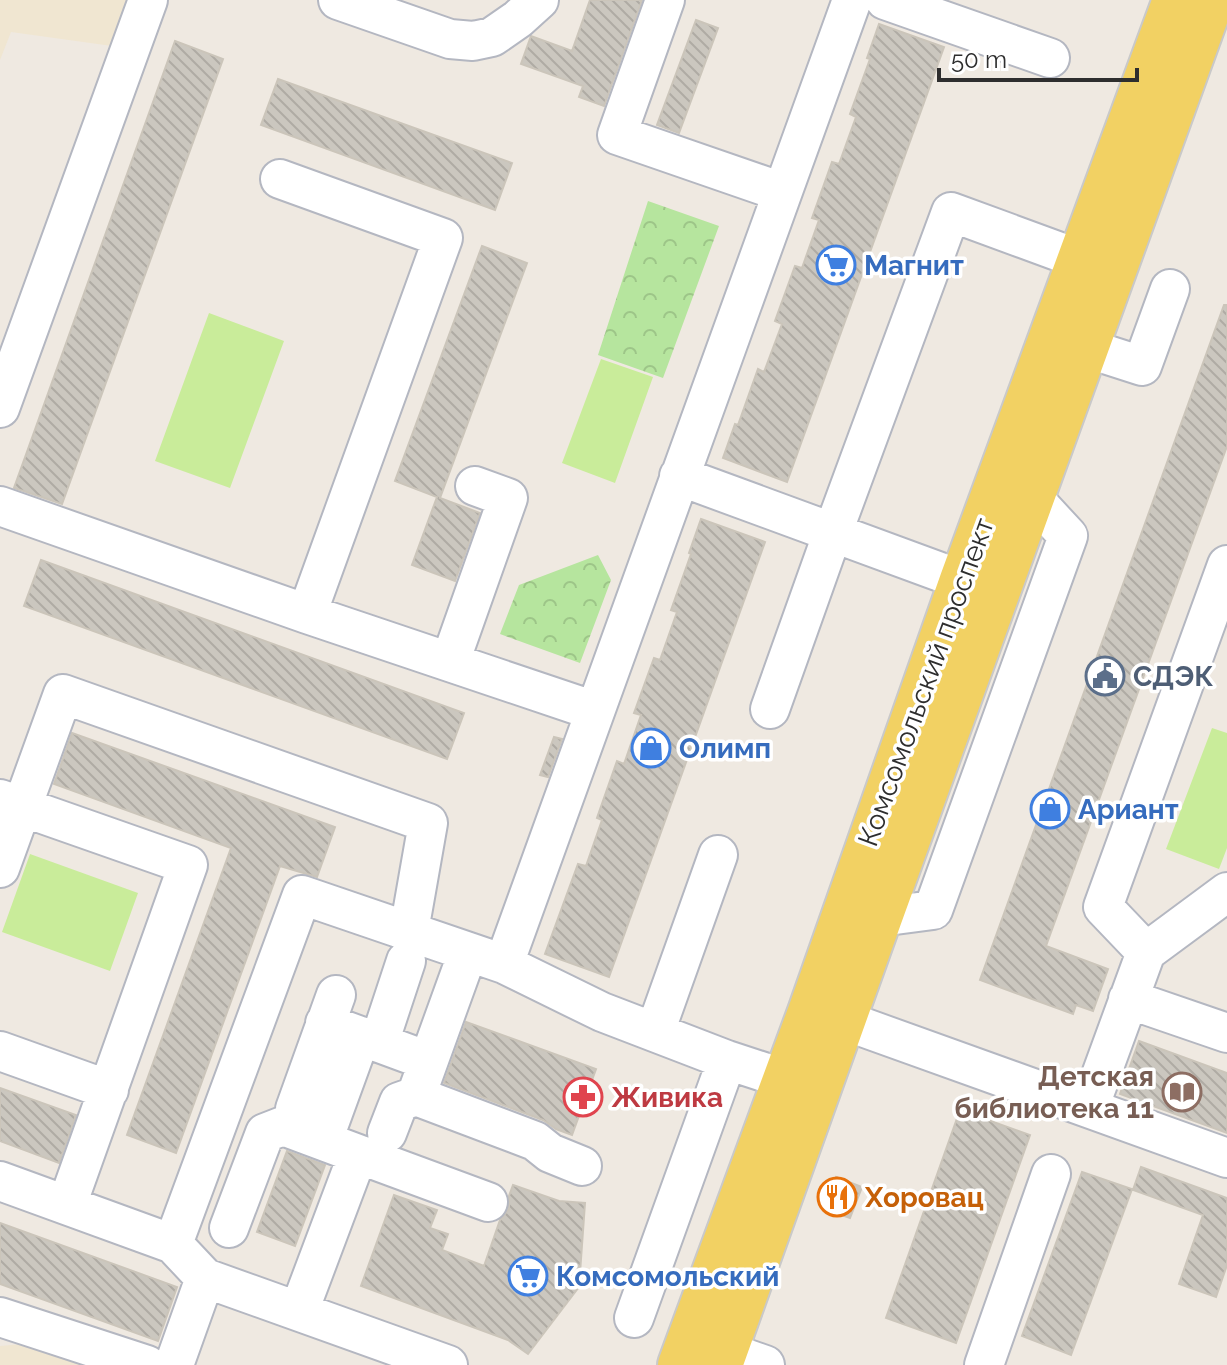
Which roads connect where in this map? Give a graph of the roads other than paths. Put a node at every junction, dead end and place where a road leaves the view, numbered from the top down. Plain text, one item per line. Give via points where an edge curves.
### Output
1 (148, 0) edge
2 (338, 0) edge
3 (539, 0) edge
4 (665, 0) edge
5 (852, 0) edge
6 (885, 0) edge
7 (1175, 0) edge
8 (1212, 0) edge
9 (1050, 58) dead end
10 (280, 179) dead end
11 (782, 192) junction
12 (1079, 259) junction
13 (1170, 289) dead end
14 (1086, 348) junction
15 (0, 408) edge
16 (679, 476) junction
17 (475, 486) dead end
18 (0, 506) edge
19 (833, 532) junction
20 (1227, 565) edge
21 (962, 580) junction
22 (307, 614) junction
23 (450, 662) junction
24 (770, 709) dead end
25 (595, 711) junction
26 (11, 803) edge
27 (718, 855) dead end
28 (2, 856) edge
29 (1227, 892) edge
30 (407, 946) junction
31 (468, 952) junction
32 (1146, 952) junction
33 (504, 964) junction
34 (1128, 999) junction
35 (843, 1020) junction
36 (655, 1032) junction
37 (1227, 1033) edge
38 (370, 1040) junction
39 (0, 1051) edge
40 (727, 1060) junction
41 (422, 1078) junction
42 (802, 1084) junction
43 (109, 1090) junction
44 (1089, 1108) junction
45 (295, 1109) dead end
46 (329, 1124) dead end
47 (373, 1143) junction
48 (1227, 1158) edge
49 (582, 1166) dead end
50 (1051, 1174) dead end
51 (0, 1181) edge
52 (488, 1202) dead end
53 (67, 1205) junction
54 (732, 1223) junction
55 (229, 1228) dead end
56 (173, 1244) junction
57 (205, 1278) junction
58 (299, 1311) junction
59 (0, 1317) edge
60 (634, 1318) dead end
61 (723, 1358) edge
62 (147, 1365) edge
63 (174, 1365) edge
64 (448, 1365) edge
65 (680, 1365) edge
66 (765, 1365) edge
67 (984, 1365) edge

1 - 15 lane
2 - 3 lane via 450,39 473,41 492,37
4 - 11 lane via 617,135
5 - 11 lane
6 - 9 lane
7 - 12 main road, Комсомольский проспект
8 - 14 main road, Комсомольский проспект
10 - 22 lane via 443,238
11 - 16 lane
12 - 19 lane via 951,212
12 - 21 main road, Комсомольский проспект
13 - 14 lane via 1142,366
14 - 35 main road, Комсомольский проспект
16 - 19 lane
16 - 25 lane
17 - 23 lane via 508,498
18 - 22 lane
19 - 21 lane
19 - 24 lane
20 - 32 lane via 1103,907
21 - 42 main road, Комсомольский проспект
22 - 23 lane
23 - 25 lane
25 - 33 lane
26 - 28 lane
26 - 30 lane via 63,694 428,823
26 - 43 lane via 188,865
27 - 36 lane
29 - 32 lane
30 - 31 lane
30 - 38 lane
30 - 56 lane via 302,895
31 - 33 lane
31 - 41 lane
32 - 34 lane
33 - 36 lane
34 - 37 lane
34 - 44 lane
35 - 42 main road, Комсомольский проспект
35 - 44 lane
36 - 40 lane
38 - 41 lane
38 - 45 lane via 331,1009
38 - 46 lane
39 - 43 lane
40 - 42 lane
40 - 60 lane
41 - 47 lane
41 - 49 lane via 550,1153
42 - 54 main road, Комсомольский проспект
42 - 61 main road, Комсомольский проспект
43 - 53 lane
44 - 48 lane
47 - 52 lane
47 - 55 lane via 283,1126 265,1133
47 - 58 lane
50 - 67 lane
51 - 53 lane
53 - 56 lane
54 - 61 main road via 734,1251 698,1352 711,1363
54 - 65 main road, Комсомольский проспект
56 - 57 lane
57 - 58 lane
57 - 63 lane
58 - 64 lane
59 - 62 lane
61 - 66 lane

